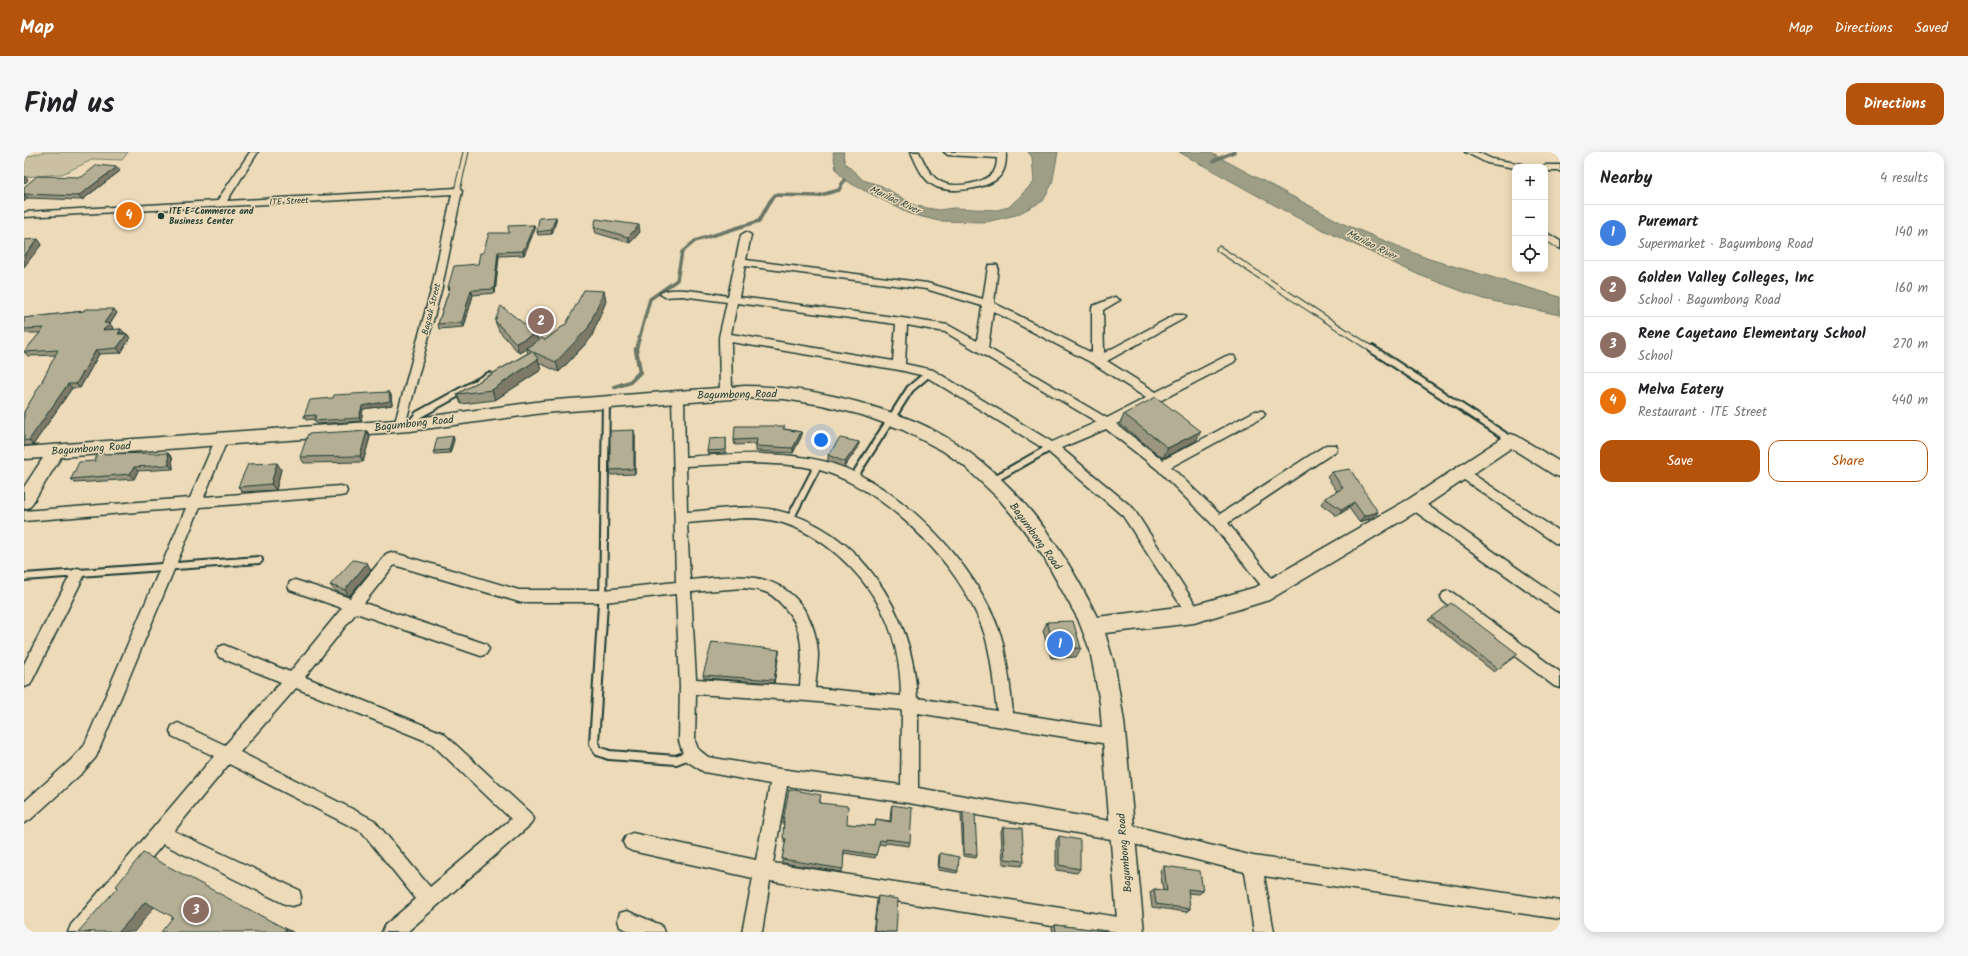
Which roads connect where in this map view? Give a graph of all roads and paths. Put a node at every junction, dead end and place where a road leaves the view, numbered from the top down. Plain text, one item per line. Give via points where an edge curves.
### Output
1 (254, 152) edge
2 (466, 152) edge
3 (915, 152) edge
4 (948, 152) edge
5 (1469, 152) edge
6 (1002, 154) edge
7 (1512, 165) edge
8 (1548, 168) edge
9 (1560, 168) edge
10 (457, 192) junction
11 (220, 205) junction
12 (25, 215) edge
13 (746, 234) dead end
14 (1546, 236) edge
15 (1560, 246) edge
16 (1219, 249) dead end
17 (740, 262) junction
18 (993, 267) dead end
19 (665, 294) dead end
20 (732, 299) junction
21 (1115, 300) dead end
22 (988, 304) junction
23 (1179, 317) dead end
24 (902, 321) junction
25 (725, 337) junction
26 (982, 349) junction
27 (1230, 359) dead end
28 (1098, 361) junction
29 (899, 366) junction
30 (493, 373) edge
31 (929, 373) junction
32 (726, 393) junction
33 (678, 396) junction
34 (1154, 397) junction
35 (606, 401) junction
36 (1259, 414) dead end
37 (890, 419) junction
38 (1107, 423) junction
39 (405, 426) junction
40 (222, 438) junction
41 (1511, 440) junction
42 (1051, 447) junction
43 (1331, 448) dead end
44 (56, 451) junction
45 (24, 453) edge
46 (679, 462) junction
47 (818, 465) junction
48 (1162, 466) junction
49 (1560, 470) edge
50 (1462, 472) junction
51 (854, 477) junction
52 (991, 481) junction
53 (340, 491) dead end
54 (24, 502) edge
55 (195, 503) junction
56 (1415, 504) junction
57 (24, 516) edge
58 (680, 518) junction
59 (790, 520) junction
60 (1219, 522) junction
61 (1560, 539) edge
62 (259, 560) dead end
63 (167, 567) junction
64 (78, 574) junction
65 (24, 577) edge
66 (295, 586) dead end
67 (683, 587) junction
68 (1272, 589) junction
69 (604, 596) junction
70 (1448, 596) dead end
71 (352, 605) junction
72 (1560, 606) edge
73 (1194, 614) junction
74 (1092, 626) junction
75 (481, 649) dead end
76 (224, 652) dead end
77 (294, 679) junction
78 (24, 680) edge
79 (1560, 681) edge
80 (688, 686) junction
81 (807, 694) junction
82 (910, 704) junction
83 (1006, 720) junction
84 (178, 731) dead end
85 (1114, 737) junction
86 (227, 754) junction
87 (691, 754) junction
88 (780, 777) junction
89 (909, 795) junction
90 (25, 811) edge
91 (1122, 832) junction
92 (161, 834) junction
93 (632, 842) dead end
94 (1253, 865) junction
95 (763, 871) junction
96 (292, 897) dead end
97 (428, 900) junction
98 (1560, 910) edge
99 (627, 920) dead end
100 (1131, 930) edge
101 (78, 932) edge
102 (392, 932) edge
103 (654, 932) edge
104 (752, 932) edge
105 (1264, 932) edge

1 - 11 street
2 - 10 lane
3 - 6 street via 934,183 949,188 990,180 996,176 1001,166
4 - 6 street
5 - 7 street via 1490,161
8 - 9 street
10 - 11 street, ITE Street
10 - 39 street, Bagsak Street
11 - 12 street, ITE Street
13 - 17 street
14 - 15 street
16 - 41 lane
17 - 20 street
17 - 22 street via 927,286
18 - 22 street
19 - 20 street via 682,293
20 - 24 street
20 - 25 street
21 - 28 street via 1097,308
22 - 26 street
22 - 28 street
23 - 28 street
24 - 26 street via 948,329
24 - 29 street
25 - 29 street
25 - 32 street
26 - 38 street
27 - 34 street
28 - 34 street
29 - 31 street
30 - 39 lane via 418,415
31 - 37 lane via 910,389
31 - 42 street
32 - 33 street, Bagumbong Road
32 - 37 street, Bagumbong Road via 798,395 836,402
33 - 35 street, Bagumbong Road
33 - 46 street
34 - 38 street
35 - 39 street, Bagumbong Road
35 - 69 lane
36 - 48 street
37 - 51 lane
37 - 52 street, Bagumbong Road via 946,444
38 - 42 street
38 - 48 street
39 - 40 street, Bagumbong Road
40 - 44 street, Bagumbong Road
40 - 55 street
41 - 49 street
41 - 50 street
42 - 52 lane
42 - 73 street via 1128,512
43 - 60 street
44 - 45 street, Bagumbong Road
44 - 54 street
46 - 47 street via 739,458
46 - 58 street
47 - 51 street
47 - 59 lane
48 - 60 street
50 - 56 street
50 - 61 street
51 - 83 street via 918,523 940,546 977,598 991,629
52 - 74 street, Bagumbong Road via 1024,516 1040,538 1066,578
53 - 55 street
55 - 57 street
55 - 63 street
56 - 68 street
56 - 72 street
58 - 59 street via 739,513 766,514
58 - 67 street
59 - 82 street via 810,528 831,542 854,561 873,582 889,607 900,633 908,671
60 - 68 street
62 - 63 lane
63 - 64 lane
63 - 90 street via 90,751 77,766
64 - 65 lane
64 - 78 street
66 - 71 street
67 - 69 street
67 - 80 street
67 - 81 street via 744,582 764,585 783,595 800,614 807,631 810,654
68 - 73 street
69 - 71 street via 519,596 390,558
69 - 87 lane via 594,743 598,751 609,755 676,760
70 - 79 street
71 - 75 street
71 - 77 street
73 - 74 street
74 - 85 street, Bagumbong Road via 1106,675
76 - 77 street
77 - 86 street
77 - 97 street via 437,738 524,819
80 - 81 street
80 - 87 street via 687,741
81 - 82 street
82 - 83 street
82 - 89 street
83 - 85 street
84 - 86 street
85 - 91 street, Bagumbong Road
86 - 92 street
86 - 97 street via 368,826
87 - 88 street via 704,764
88 - 89 street
88 - 95 street
89 - 91 street
91 - 94 street
91 - 100 street, Bagumbong Road
92 - 96 street
92 - 101 street
93 - 95 street
94 - 98 street
94 - 105 street
95 - 100 street
95 - 104 street
97 - 102 street
99 - 103 street

